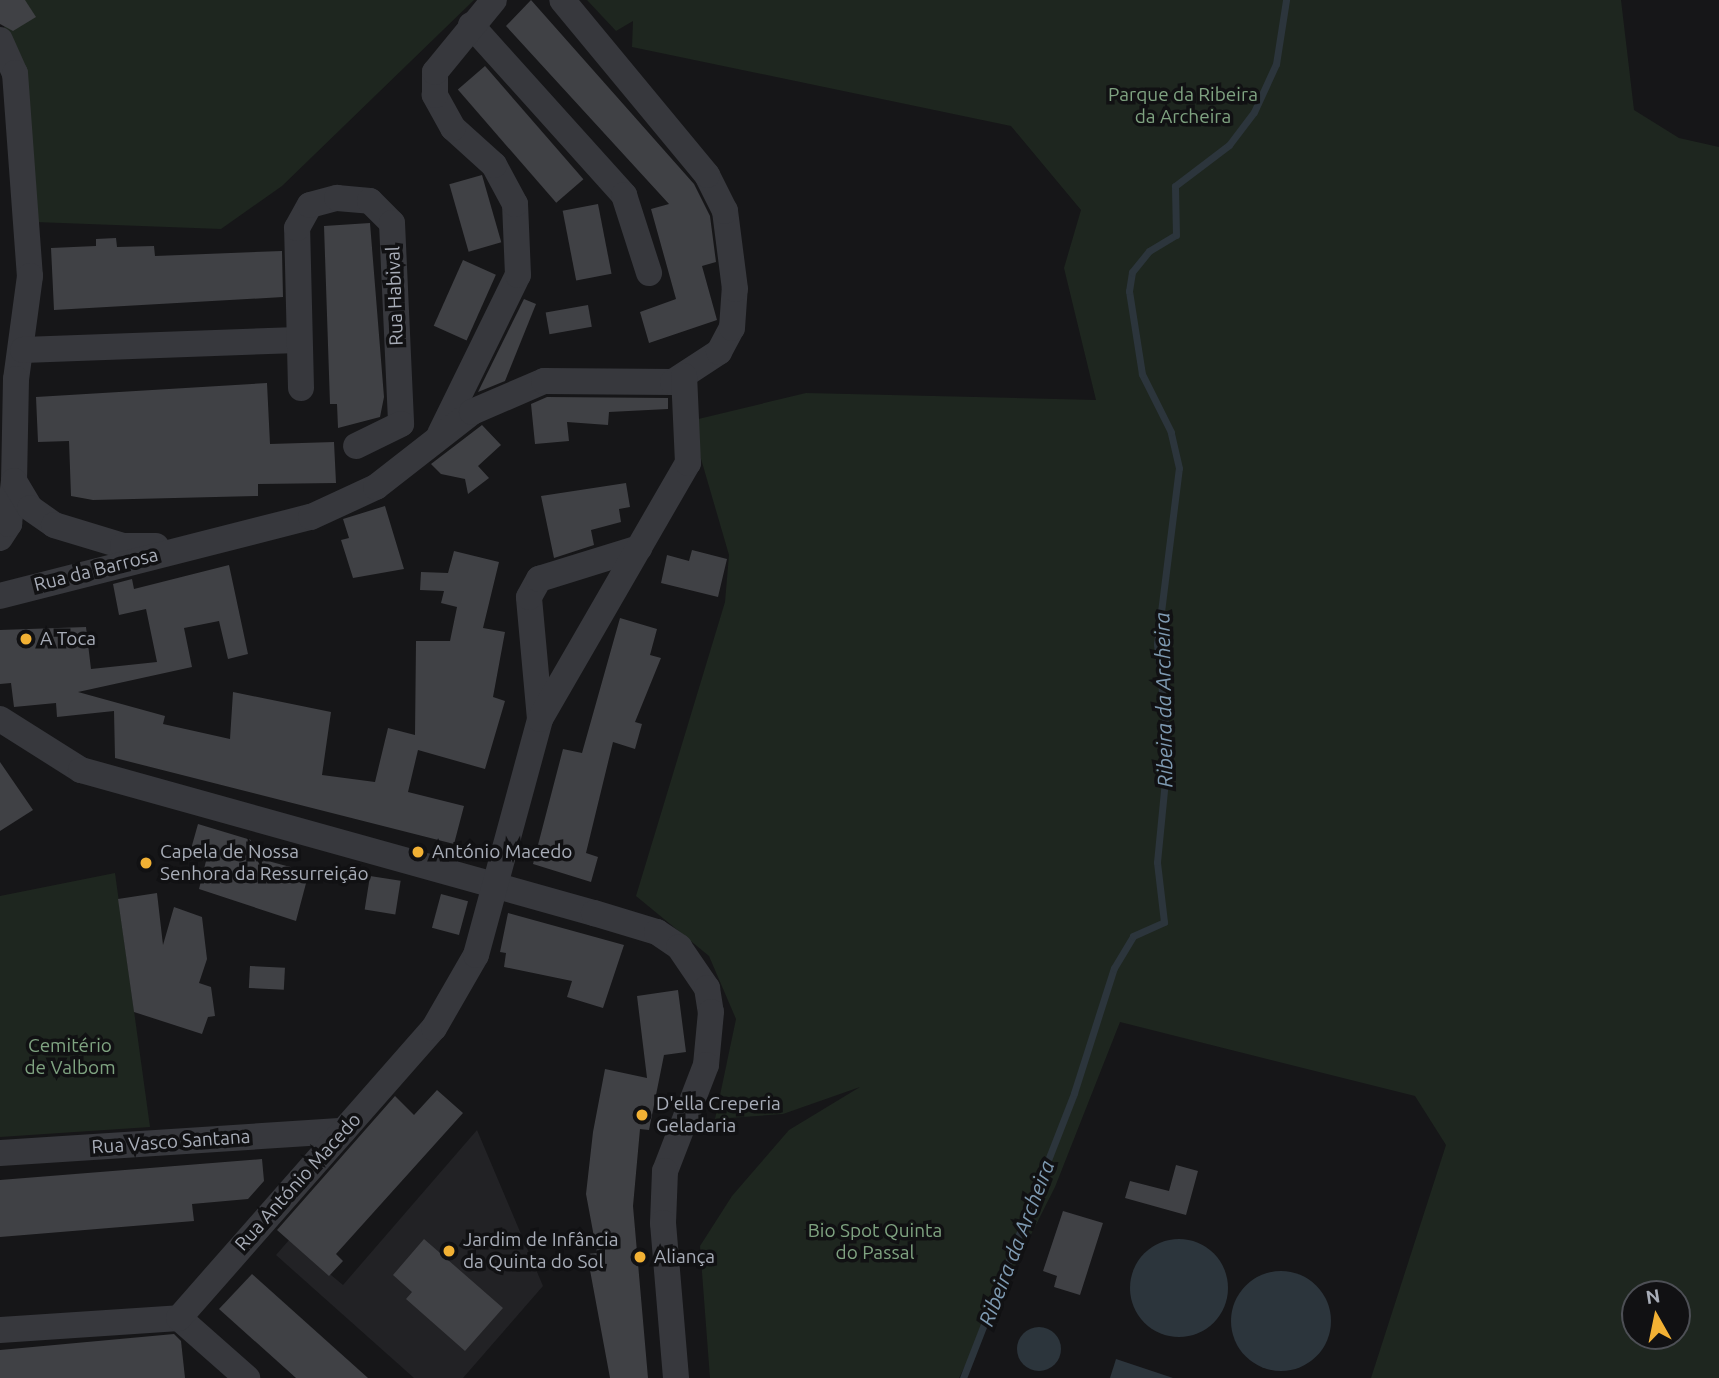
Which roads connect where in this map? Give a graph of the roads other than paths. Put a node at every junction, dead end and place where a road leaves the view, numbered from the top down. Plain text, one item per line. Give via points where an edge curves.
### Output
1 (494, 0) edge
2 (562, 0) edge
3 (471, 25) junction
4 (0, 40) edge
5 (649, 273) dead end
6 (298, 340) junction
7 (23, 350) junction
8 (684, 376) junction
9 (301, 388) dead end
10 (439, 436) junction
11 (356, 446) dead end
12 (14, 481) junction
13 (0, 538) edge
14 (193, 546) junction
15 (639, 548) junction
16 (0, 596) edge
17 (0, 719) edge
18 (540, 719) junction
19 (492, 886) junction
20 (343, 1131) junction
21 (0, 1153) edge
22 (179, 1318) junction
23 (0, 1330) edge
24 (247, 1378) edge
25 (676, 1378) edge

1 - 3 street
2 - 8 street via 707,175 725,211 735,252 732,328 719,352
3 - 5 street via 624,195
3 - 10 street via 435,72 435,95 453,128 494,165 515,204 517,275
4 - 7 street via 15,73 30,276
6 - 7 street
6 - 9 street, Rua Habival
6 - 11 street, Rua Habival via 297,229 310,205 337,198 370,201 392,223 401,424
7 - 12 street via 15,391
8 - 10 street, Rua da Barrosa via 673,382 544,381 472,412
8 - 15 street via 688,463
10 - 14 street, Rua da Barrosa via 376,487 311,517
12 - 13 street via 9,524
12 - 14 street, Rua da Barrosa via 30,508 80,536 123,546
14 - 16 street, Rua da Barrosa
15 - 18 street
15 - 18 street via 539,579 529,597
17 - 19 street via 81,770
18 - 19 street, Rua António Macedo
19 - 20 street, Rua António Macedo via 463,986
19 - 25 street via 657,932 679,947 707,988 706,1066 665,1171 663,1223
20 - 21 street, Rua Vasco Santana
20 - 22 street, Rua António Macedo
22 - 23 street
22 - 24 street

